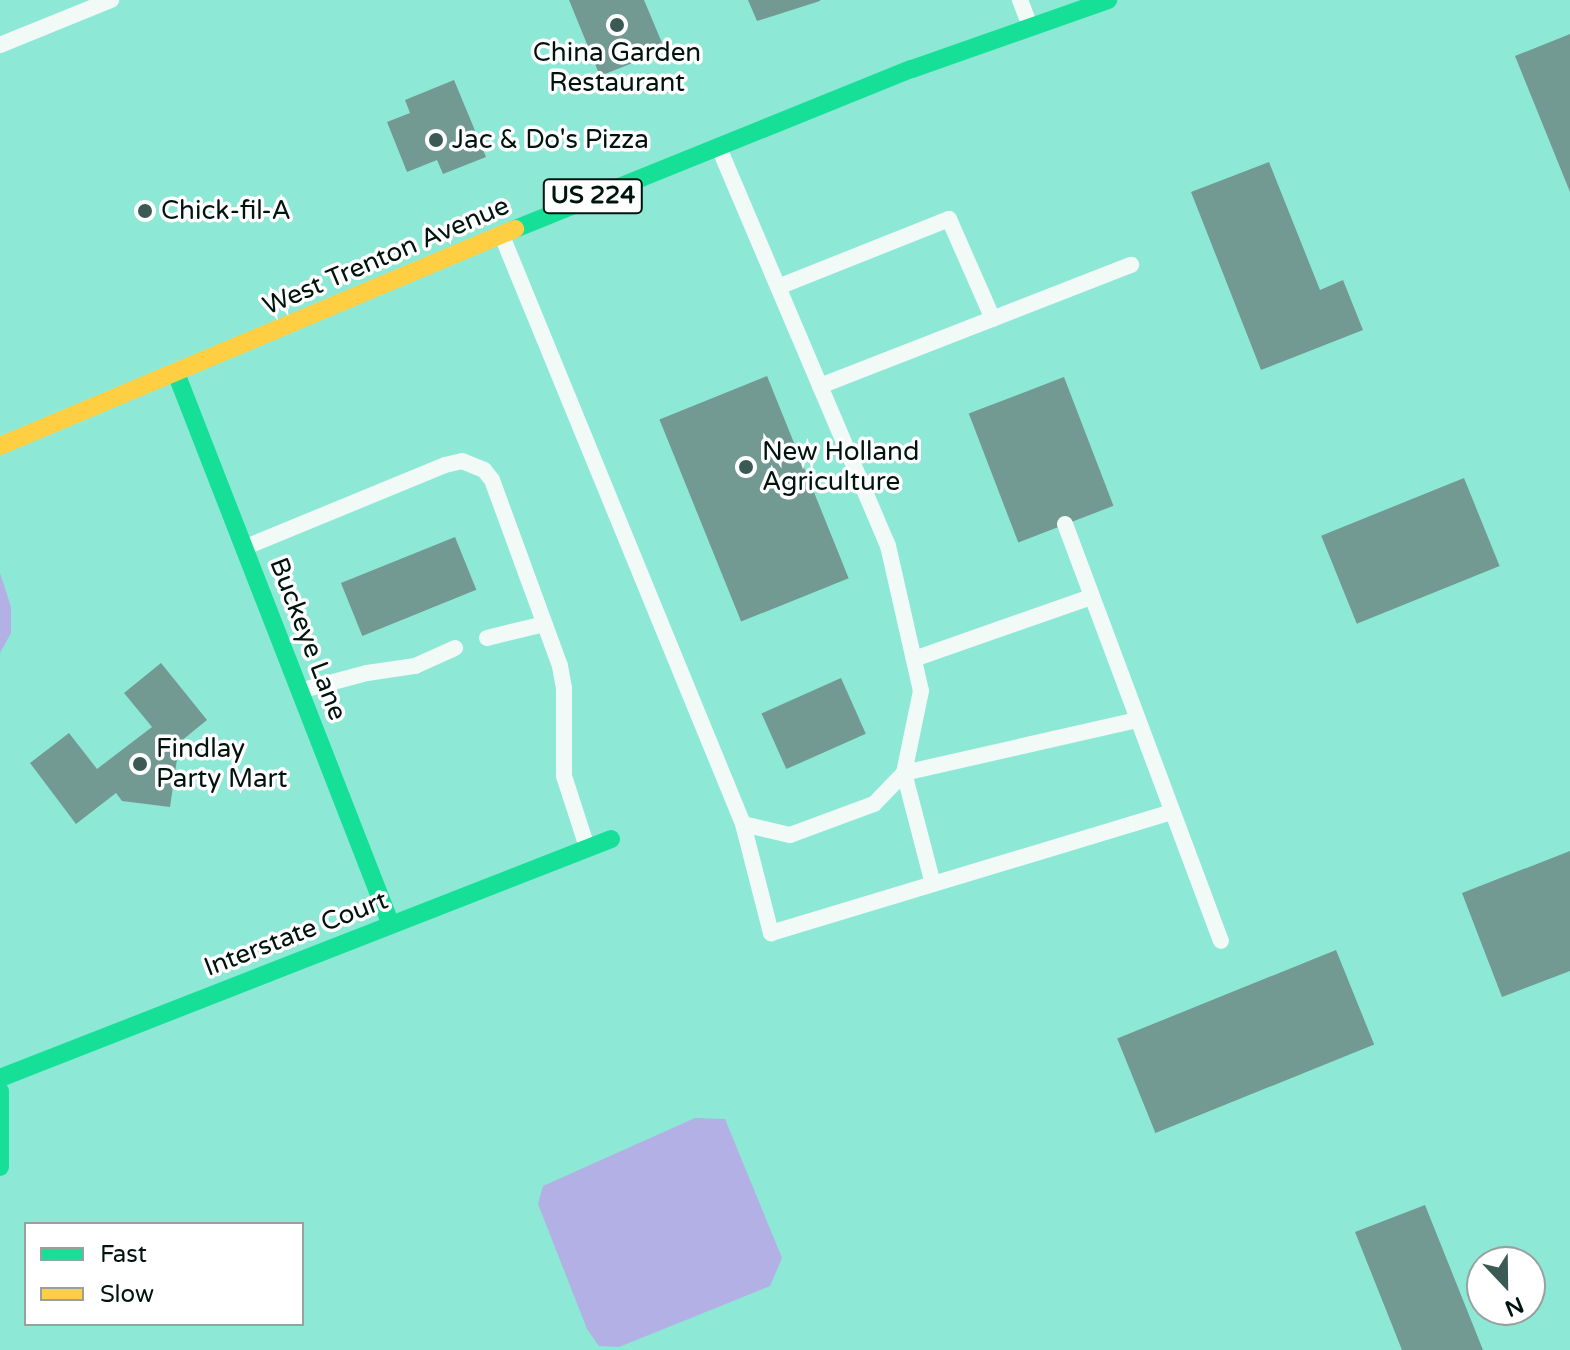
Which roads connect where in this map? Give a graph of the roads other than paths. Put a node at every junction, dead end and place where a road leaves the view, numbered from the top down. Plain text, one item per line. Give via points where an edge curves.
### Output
1 (111, 0) edge
2 (1020, 0) edge
3 (1108, 0) edge
4 (1031, 27) junction
5 (0, 45) edge
6 (717, 145) junction
7 (501, 235) junction
8 (1131, 265) dead end
9 (778, 287) junction
10 (993, 319) junction
11 (176, 373) junction
12 (820, 386) junction
13 (0, 446) edge
14 (1065, 524) dead end
15 (244, 548) junction
16 (1091, 597) junction
17 (544, 624) junction
18 (487, 638) dead end
19 (455, 648) dead end
20 (914, 659) junction
21 (300, 691) junction
22 (1137, 720) junction
23 (904, 773) junction
24 (1172, 812) junction
25 (743, 824) junction
26 (611, 839) dead end
27 (588, 848) junction
28 (933, 884) junction
29 (391, 925) junction
30 (1221, 941) dead end
31 (0, 1078) edge
32 (0, 1091) edge
33 (0, 1167) edge

1 - 5 lane
2 - 4 lane
3 - 4 main road, West Trenton Avenue / US 224
4 - 6 main road, West Trenton Avenue / US 224
6 - 7 main road, West Trenton Avenue / US 224
6 - 9 lane
7 - 11 main road, West Trenton Avenue / US 224
7 - 25 lane
8 - 10 lane
9 - 10 lane via 949,219
9 - 12 lane
10 - 12 lane
11 - 13 main road, West Trenton Avenue / US 224
11 - 15 main road, Buckeye Lane
12 - 20 lane via 888,546
14 - 16 lane
15 - 17 lane via 462,461 484,470 492,480
15 - 21 main road, Buckeye Lane
16 - 20 lane
16 - 22 lane
17 - 18 lane
17 - 27 lane via 564,688 564,776
19 - 21 lane via 415,666
20 - 23 lane via 921,691
21 - 29 main road, Buckeye Lane
22 - 23 lane
22 - 24 lane
23 - 25 lane via 874,804 790,835
23 - 28 lane
24 - 28 lane
24 - 30 lane
25 - 28 lane via 771,933
26 - 27 main road, Interstate Court
27 - 29 main road, Interstate Court
29 - 31 main road, Interstate Court
32 - 33 main road

